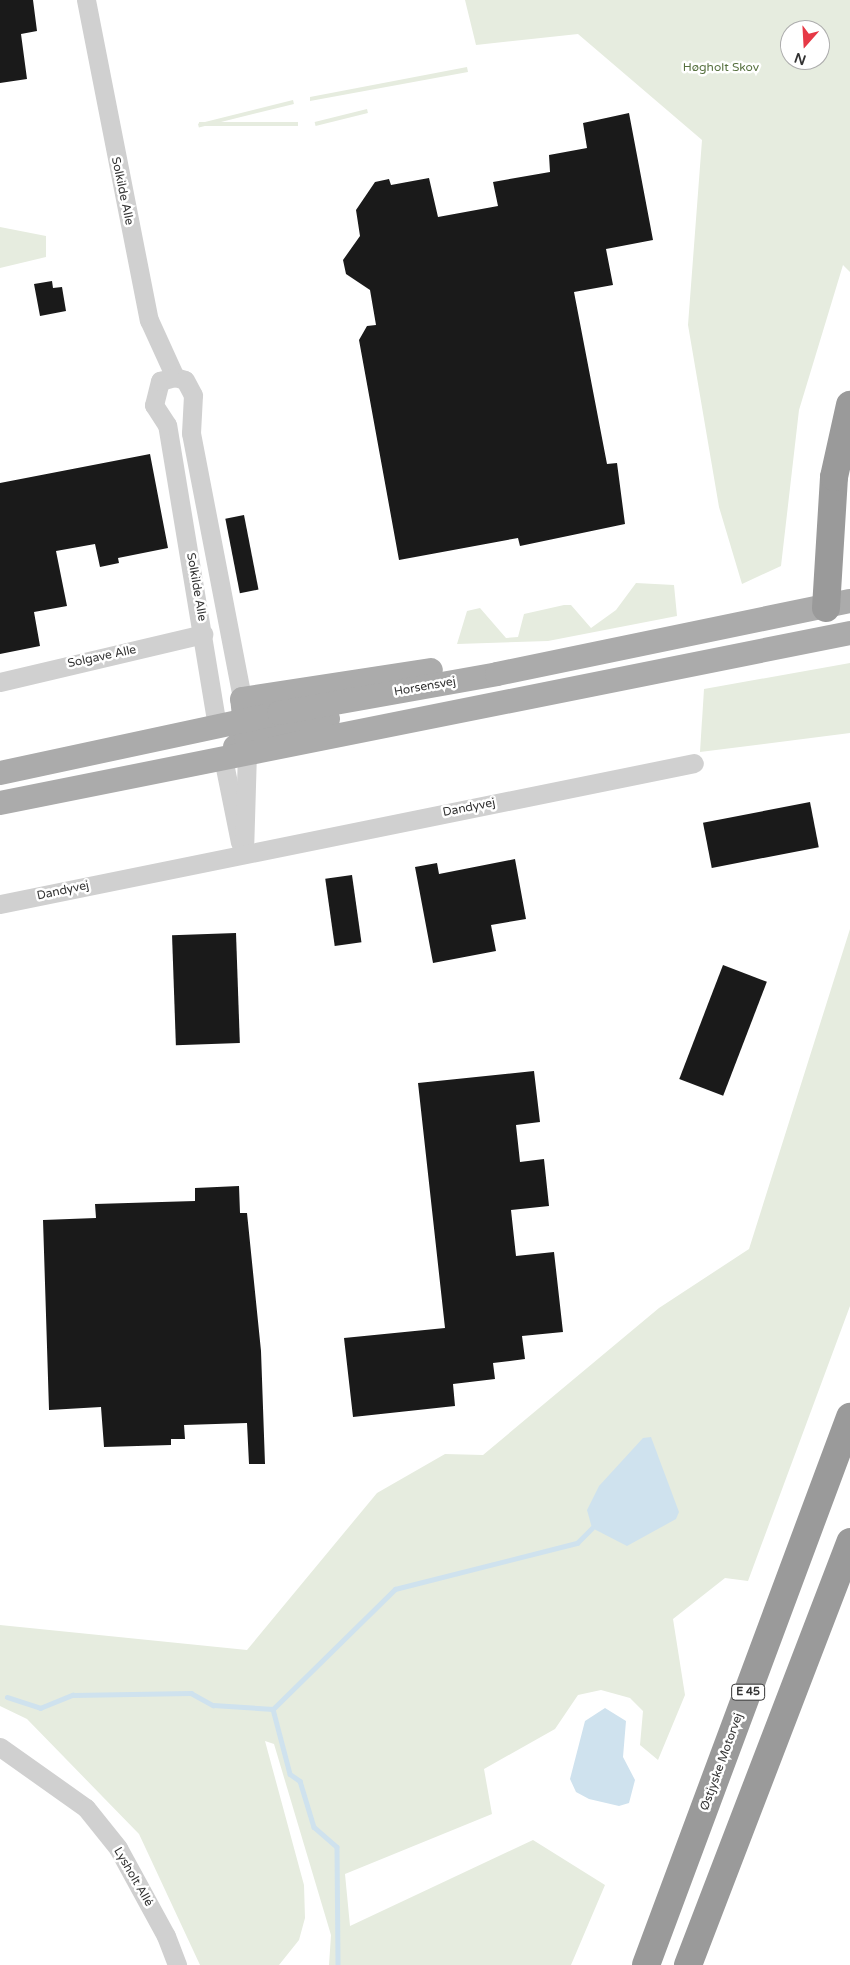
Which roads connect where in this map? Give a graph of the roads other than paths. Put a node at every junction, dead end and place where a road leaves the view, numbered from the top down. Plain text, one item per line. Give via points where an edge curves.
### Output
1 (86, 0) edge
2 (167, 379) junction
3 (850, 406) edge
4 (844, 616) edge
5 (204, 634) junction
6 (497, 674) junction
7 (0, 682) edge
8 (245, 728) junction
9 (220, 740) junction
10 (694, 763) dead end
11 (3, 773) edge
12 (0, 804) edge
13 (244, 853) junction
14 (0, 904) edge
15 (850, 1418) edge
16 (850, 1542) edge
17 (0, 1747) edge
18 (177, 1965) edge
19 (646, 1965) edge
20 (688, 1965) edge

1 - 2 street, Solkilde Alle via 151,328
2 - 5 street, Solkilde Alle via 154,405 167,425
2 - 8 street, Solkilde Alle via 185,380 193,395 191,433
3 - 4 highway via 834,477
4 - 6 main road, Horsensvej
4 - 8 main road, Horsensvej via 696,652 670,669
5 - 7 street, Solgave Alle
5 - 9 street, Solkilde Alle
6 - 8 main road, Horsensvej
6 - 8 main road via 458,668
8 - 9 main road, Horsensvej
8 - 9 main road, Horsensvej
8 - 13 street
9 - 11 main road, Horsensvej
9 - 12 main road via 194,750 108,769 68,790
9 - 13 street
10 - 13 street, Dandyvej
13 - 14 street, Dandyvej
15 - 19 highway, Østjyske Motorvej / E 45
16 - 20 highway
17 - 18 street, Lysholt Allé via 86,1808 118,1848 166,1936

